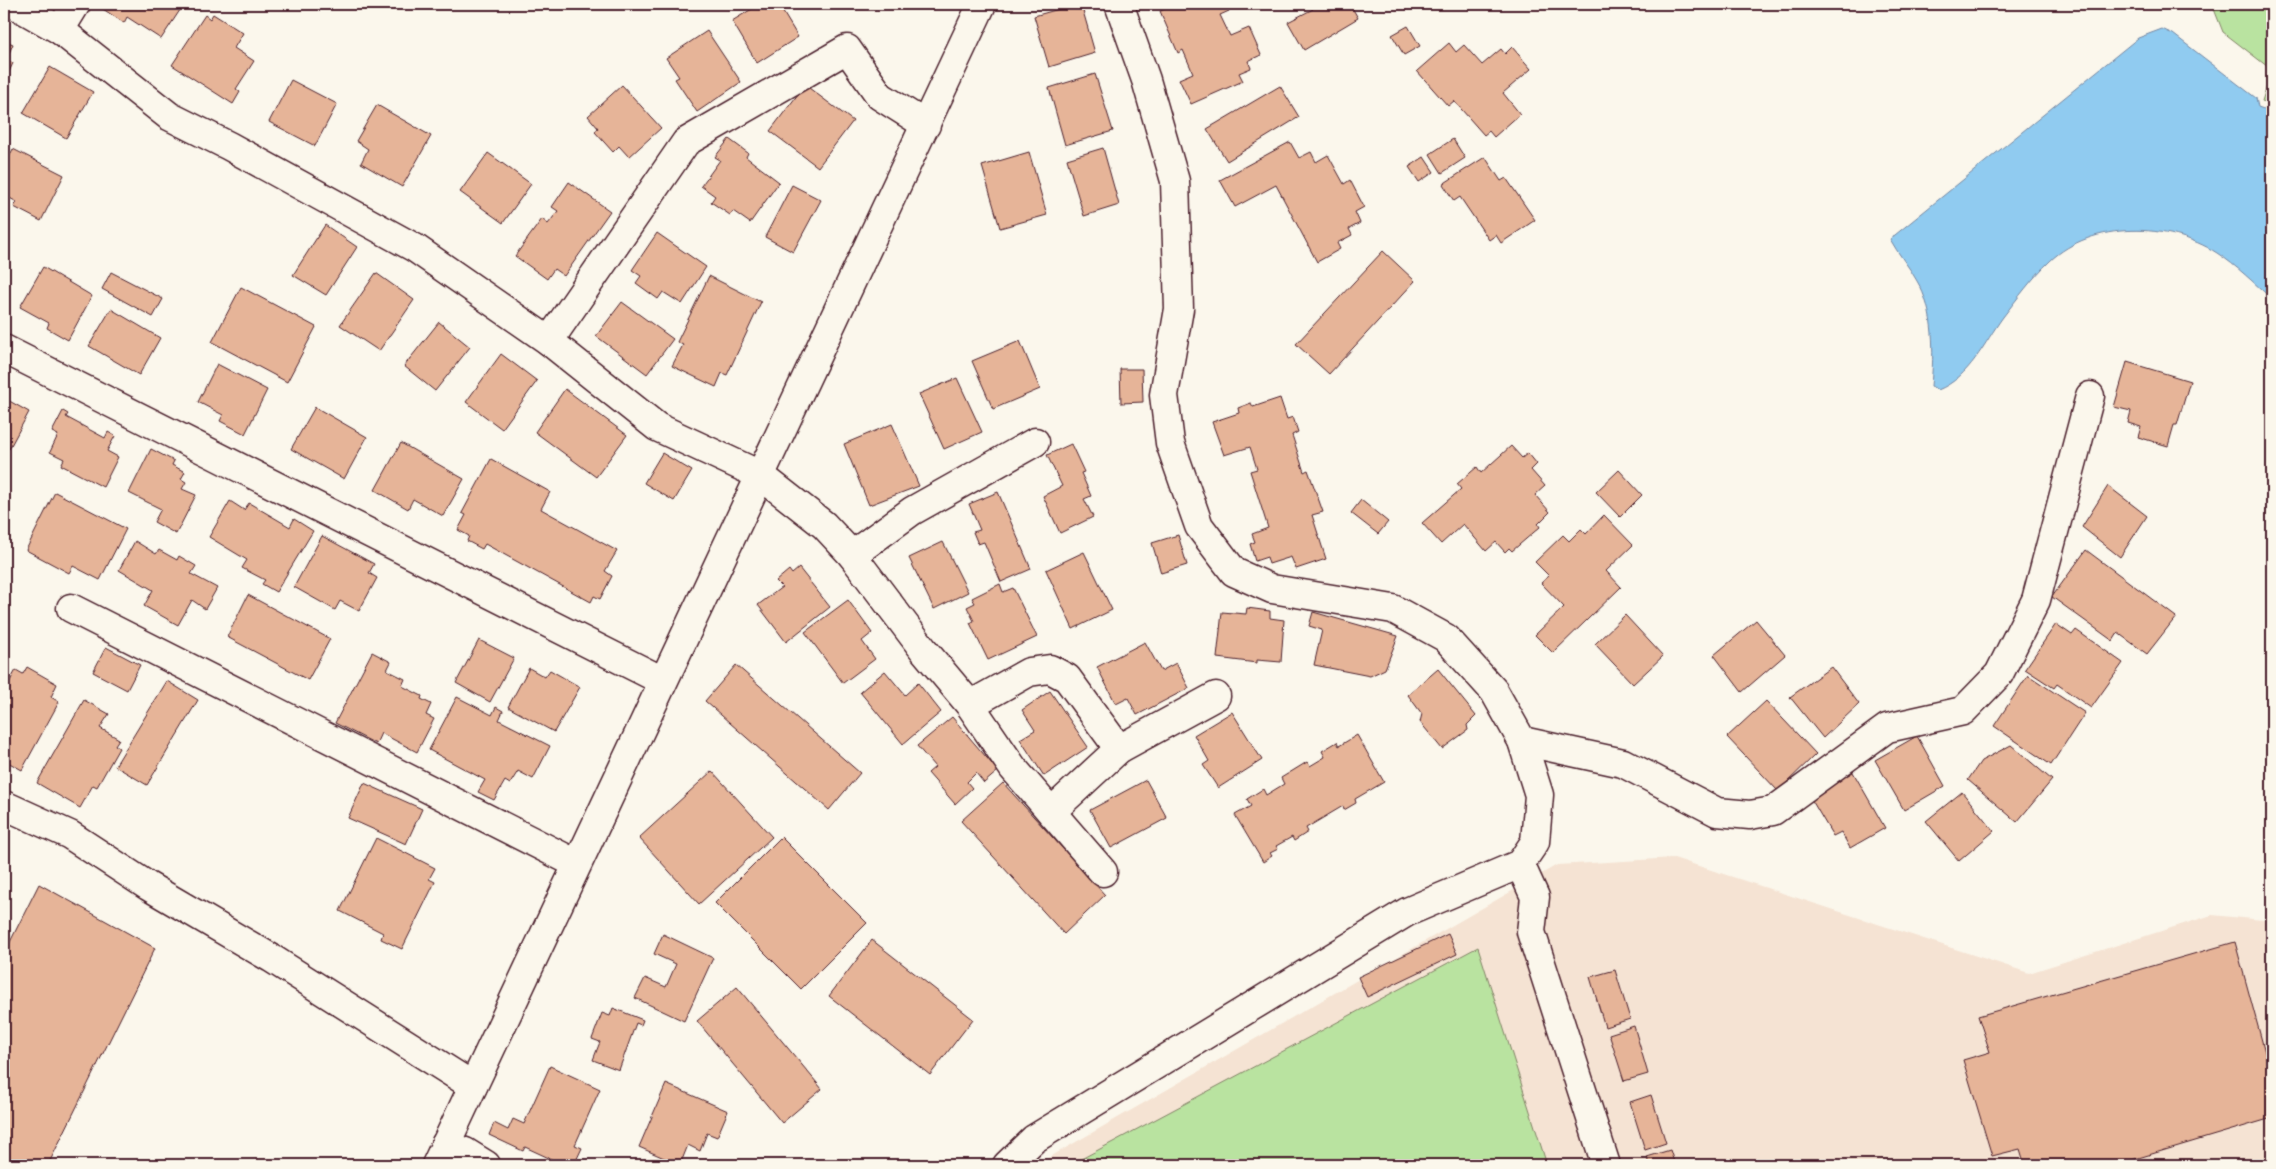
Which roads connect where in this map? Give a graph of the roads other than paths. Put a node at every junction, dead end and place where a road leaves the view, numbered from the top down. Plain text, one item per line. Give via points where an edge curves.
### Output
1 (14, 4) edge
2 (76, 4) edge
3 (982, 4) edge
4 (1119, 4) edge
5 (60, 30) junction
6 (926, 125) junction
7 (549, 341) junction
8 (4, 349) edge
9 (2090, 396) dead end
10 (1035, 442) dead end
11 (760, 475) junction
12 (852, 555) junction
13 (71, 608) dead end
14 (663, 681) junction
15 (1216, 696) dead end
16 (970, 705) junction
17 (1522, 741) junction
18 (1119, 750) junction
19 (4, 805) edge
20 (1051, 812) junction
21 (577, 864) junction
22 (1520, 864) junction
23 (1102, 872) dead end
24 (473, 1086) junction
25 (441, 1155) edge
26 (486, 1165) edge
27 (1006, 1165) edge
28 (1606, 1165) edge

1 - 5 street
2 - 5 street
3 - 6 street
4 - 17 street via 1146,80 1174,181 1179,309 1164,395 1170,443 1199,526 1234,572 1272,590 1393,609 1446,638 1494,691
5 - 7 street via 169,116 415,248
6 - 7 street via 880,96 847,49 686,142
6 - 11 street
7 - 11 street via 657,427
8 - 14 street
9 - 17 street via 2036,600 1999,674 1963,711 1887,728 1773,811 1750,815 1716,812 1623,763
10 - 12 street via 912,511
11 - 12 street via 824,525
11 - 14 street
12 - 16 street
13 - 21 street
14 - 21 street
15 - 18 street
16 - 18 street via 1029,672 1050,669 1067,678
16 - 20 street via 1014,768
17 - 22 street via 1539,795 1535,842
18 - 20 street
19 - 24 street via 70,835
20 - 23 street
21 - 24 street
22 - 27 street via 1407,912 1034,1139
22 - 28 street via 1535,897 1531,932
24 - 25 street
25 - 26 street via 465,1152

